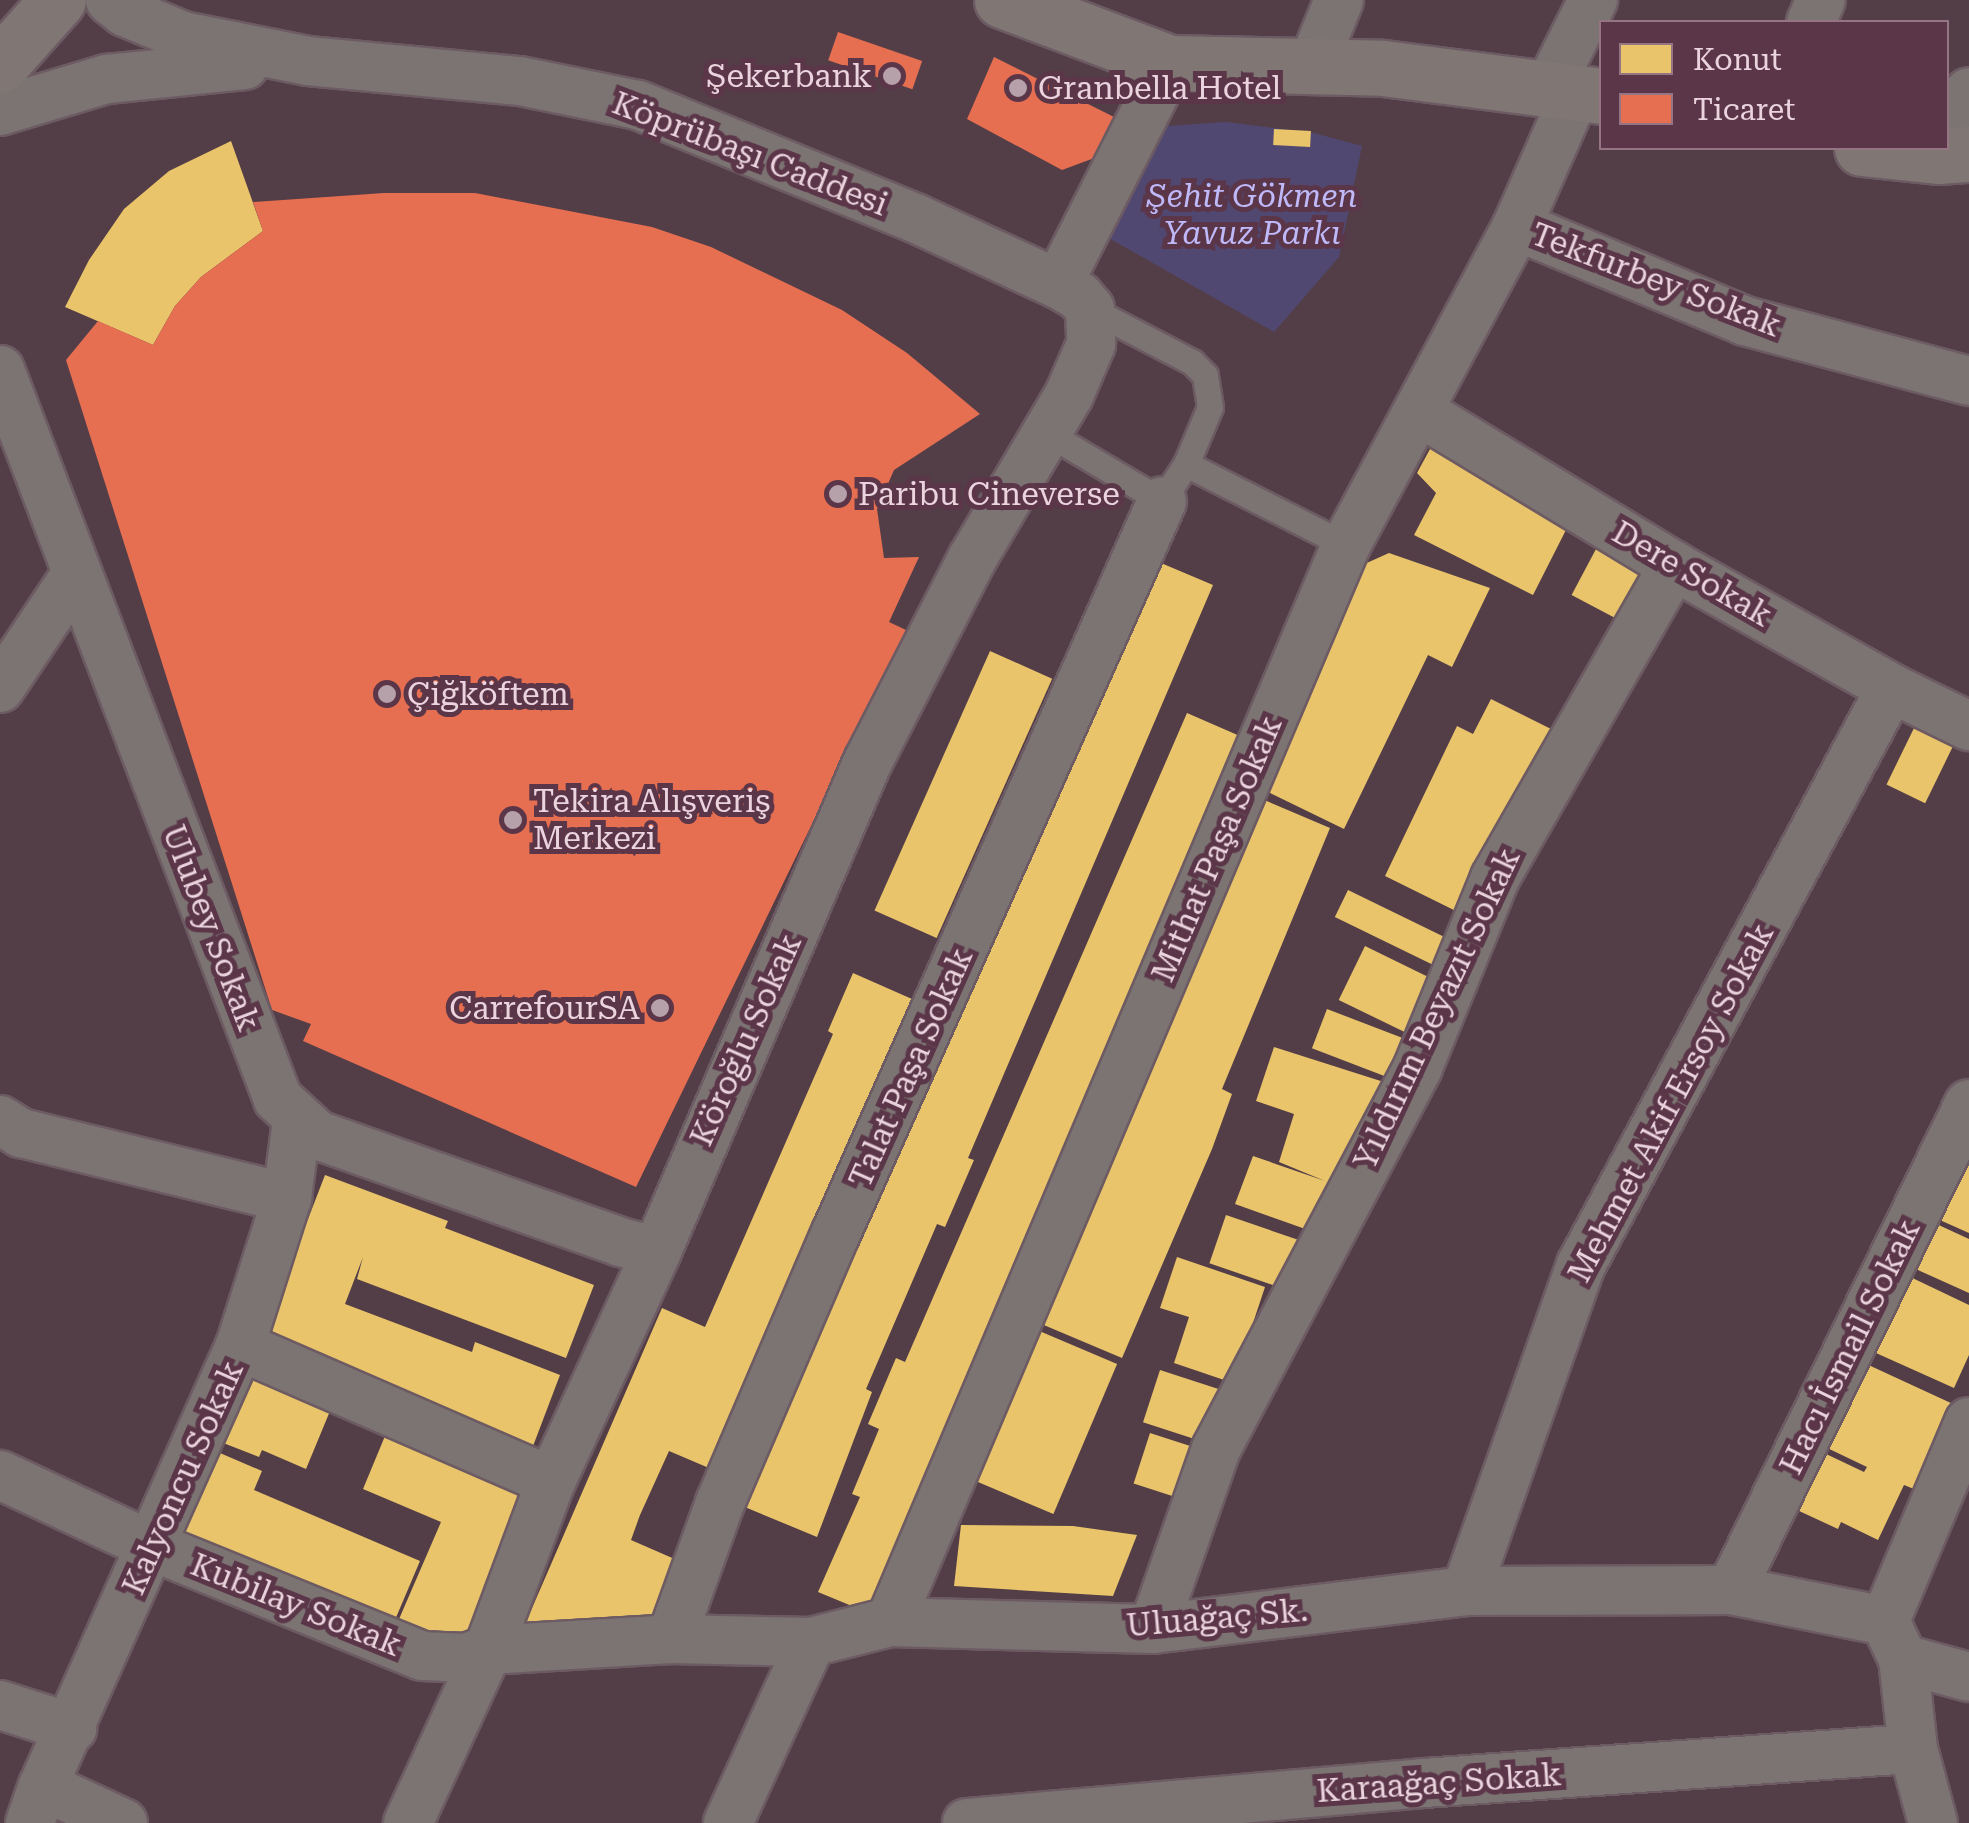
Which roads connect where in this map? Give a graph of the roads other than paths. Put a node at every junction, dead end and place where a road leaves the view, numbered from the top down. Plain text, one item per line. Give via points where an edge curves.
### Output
1 (58, 0) edge
2 (110, 0) edge
3 (1002, 0) edge
4 (1339, 0) edge
5 (1593, 0) edge
6 (308, 61) junction
7 (1170, 63) junction
8 (0, 66) edge
9 (1311, 69) junction
10 (1969, 92) edge
11 (1575, 93) edge
12 (0, 110) edge
13 (1949, 149) edge
14 (1517, 226) junction
15 (1074, 297) junction
16 (0, 370) edge
17 (1969, 381) edge
18 (1420, 412) junction
19 (1047, 433) junction
20 (1174, 482) junction
21 (1346, 545) junction
22 (1674, 566) junction
23 (75, 576) junction
24 (0, 688) edge
25 (1890, 688) junction
26 (1969, 726) edge
27 (1969, 1104) edge
28 (0, 1120) edge
29 (297, 1120) junction
30 (287, 1198) junction
31 (656, 1251) junction
32 (240, 1346) junction
33 (1969, 1422) edge
34 (0, 1475) edge
35 (551, 1481) junction
36 (154, 1546) junction
37 (1731, 1590) junction
38 (1466, 1591) junction
39 (890, 1622) junction
40 (1153, 1629) junction
41 (671, 1640) junction
42 (1894, 1640) junction
43 (810, 1642) junction
44 (488, 1650) junction
45 (1969, 1677) edge
46 (0, 1705) edge
47 (72, 1728) junction
48 (1912, 1749) junction
49 (36, 1804) edge
50 (123, 1823) edge
51 (408, 1823) edge
52 (728, 1823) edge
53 (967, 1823) edge
54 (1933, 1823) edge

1 - 8 street
2 - 6 street, Köprübaşı Caddesi via 183,36
3 - 7 street
4 - 9 street
5 - 11 street, Mithat Paşa Sokak
6 - 12 street, Köprübaşı Caddesi via 107,79
6 - 15 street, Köprübaşı Caddesi via 520,81 638,106 805,170
7 - 9 street
7 - 15 street
9 - 11 street via 1382,68
10 - 13 street
11 - 14 street, Mithat Paşa Sokak
14 - 17 street, Tekfurbey Sokak via 1745,321
14 - 18 street, Mithat Paşa Sokak
15 - 19 street, Köroğlu Sokak via 1092,344
15 - 20 lane via 1205,375 1210,407
16 - 23 street, Ulubey Sokak
18 - 21 street, Mithat Paşa Sokak
18 - 22 street, Dere Sokak
19 - 20 lane
19 - 31 street, Köroğlu Sokak via 972,559 868,761
20 - 21 lane
20 - 41 street, Talat Paşa Sokak via 836,1233 720,1503
21 - 39 street, Mithat Paşa Sokak
22 - 25 street, Dere Sokak
22 - 40 street, Yıldırım Beyazıt Sokak via 1496,878 1418,1067 1216,1449
23 - 24 street
23 - 29 street, Ulubey Sokak via 278,1099
25 - 26 street, Dere Sokak
25 - 38 street, Mehmet Akif Ersoy Sokak via 1581,1265
27 - 37 street, Hacı İsmail Sokak
28 - 30 street via 21,1133
29 - 30 street, Kalyoncu Sokak
29 - 31 street, Ulubey Sokak via 317,1136
30 - 32 street, Kalyoncu Sokak
31 - 35 street, Köroğlu Sokak
32 - 35 street
32 - 36 street, Kalyoncu Sokak
33 - 42 street
34 - 36 street, Kubilay Sokak
35 - 44 street, Köroğlu Sokak
36 - 44 street, Kubilay Sokak via 422,1656 466,1658
36 - 47 street, Kalyoncu Sokak
37 - 38 street, Uluağaç Sk.
37 - 42 street, Uluağaç Sk.
38 - 40 street, Uluağaç Sk.
39 - 40 street, Uluağaç Sk.
39 - 43 street, Uluağaç Sk.
41 - 43 street, Uluağaç Sk.
41 - 44 street, Uluağaç Sk.
42 - 45 street, Uluağaç Sk.
42 - 48 street
43 - 52 street
44 - 51 street, Köroğlu Sokak
46 - 47 street
47 - 49 street, Kalyoncu Sokak
48 - 53 street, Karaağaç Sokak
48 - 54 street
49 - 50 street

